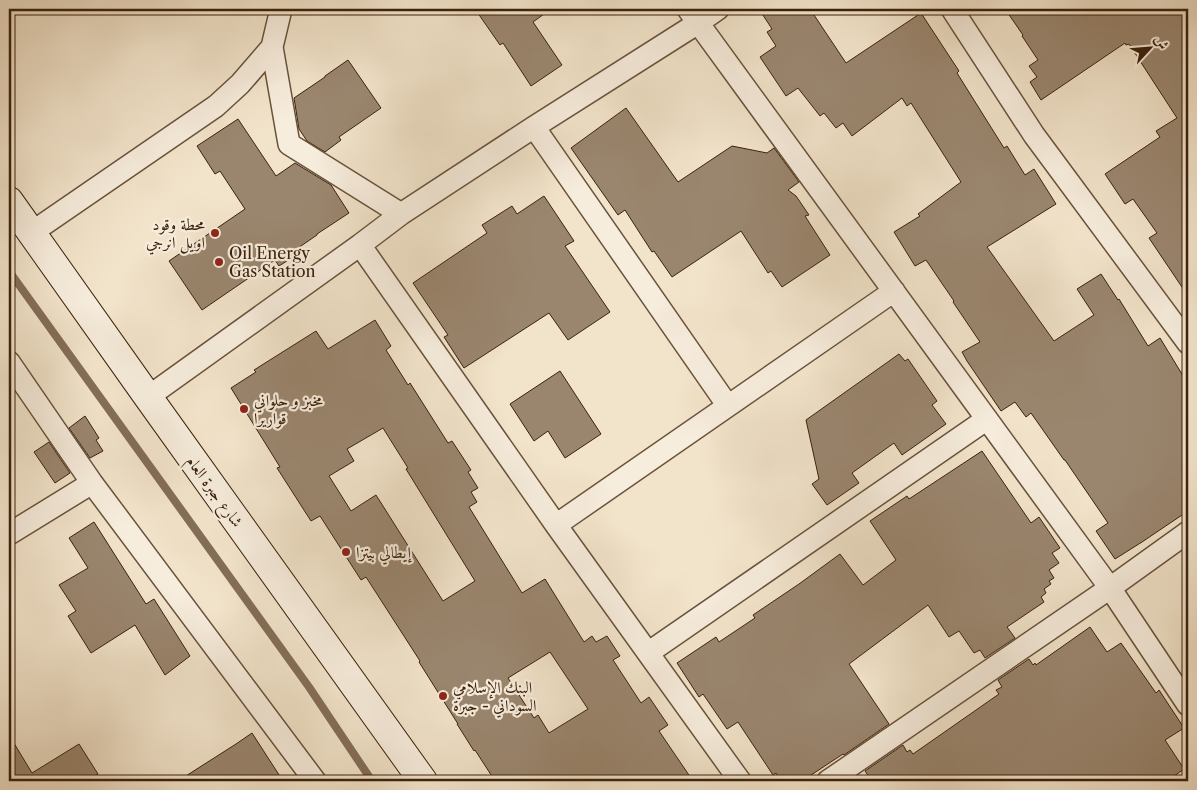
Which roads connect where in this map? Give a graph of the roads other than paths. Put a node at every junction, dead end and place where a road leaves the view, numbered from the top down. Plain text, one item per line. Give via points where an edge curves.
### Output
1 (281, 9) edge
2 (718, 9) edge
3 (952, 9) edge
4 (693, 16) edge
5 (272, 47) junction
6 (534, 127) junction
7 (9, 201) edge
8 (401, 214) junction
9 (31, 233) junction
10 (360, 245) junction
11 (894, 291) junction
12 (1188, 343) edge
13 (9, 362) edge
14 (148, 397) junction
15 (728, 406) junction
16 (988, 419) junction
17 (92, 482) junction
18 (556, 525) junction
19 (1188, 532) edge
20 (9, 534) edge
21 (1110, 588) junction
22 (648, 653) junction
23 (1188, 705) edge
24 (315, 781) edge
25 (423, 781) edge
26 (740, 781) edge
27 (828, 781) edge

1 - 5 street
2 - 4 street
3 - 12 street via 1034,135
4 - 6 street
4 - 11 street
5 - 8 street via 289,144
5 - 9 street via 216,106
6 - 8 street
6 - 15 street
7 - 9 main road, شارع جبرة العام
8 - 10 street
9 - 14 main road, شارع جبرة العام
10 - 14 street
10 - 18 street
11 - 15 street
11 - 16 street
13 - 17 street
14 - 25 main road, شارع جبرة العام
15 - 18 street
16 - 21 street
16 - 22 street
17 - 20 street
17 - 24 street
18 - 22 street
19 - 21 street
21 - 23 street
21 - 27 street
22 - 26 street

